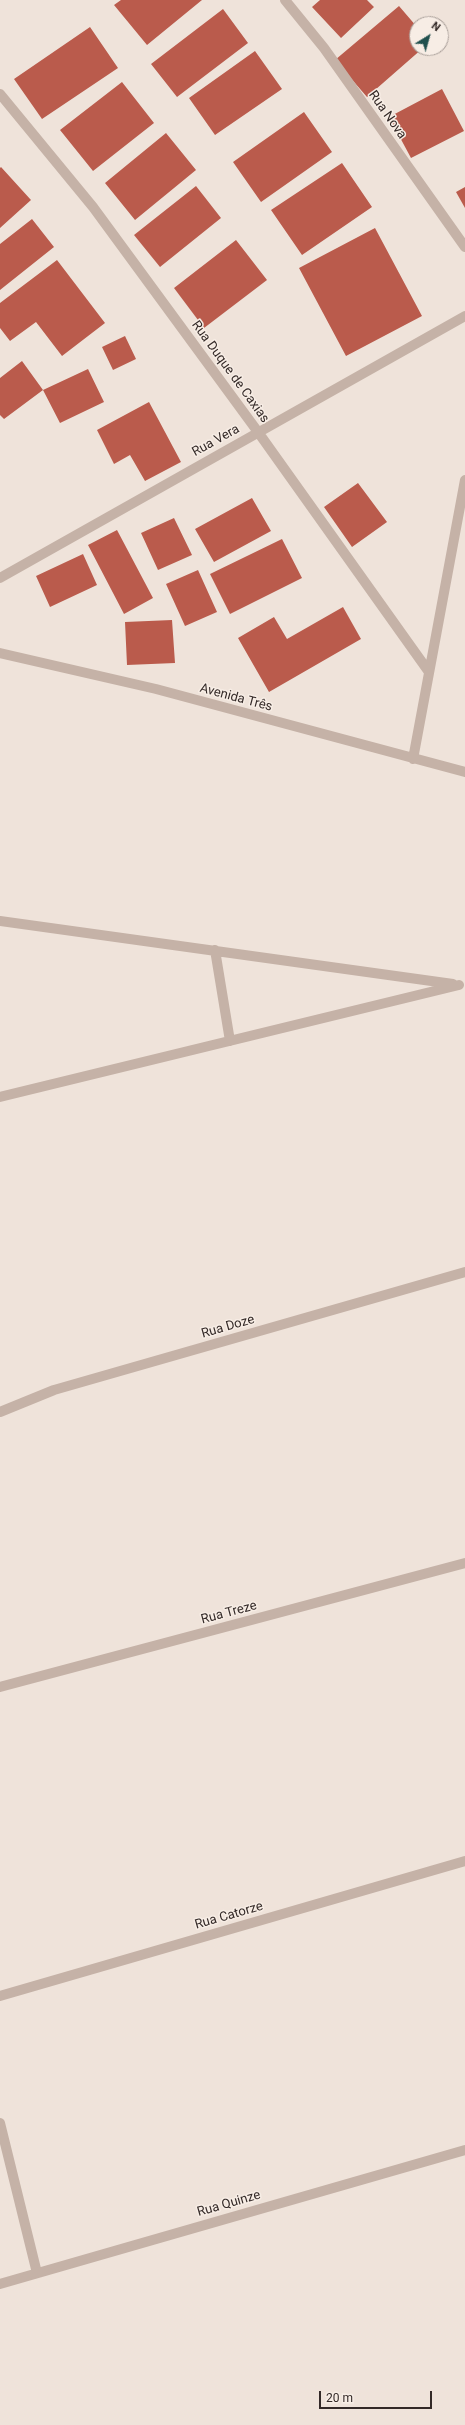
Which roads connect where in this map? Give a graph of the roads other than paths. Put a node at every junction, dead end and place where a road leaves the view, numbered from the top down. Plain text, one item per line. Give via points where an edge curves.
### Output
1 (286, 0) edge
2 (0, 94) edge
3 (465, 247) edge
4 (465, 316) edge
5 (258, 432) junction
6 (465, 480) edge
7 (0, 578) edge
8 (0, 653) edge
9 (429, 672) junction
10 (413, 759) junction
11 (465, 772) edge
12 (0, 921) edge
13 (215, 950) junction
14 (462, 985) edge
15 (230, 1041) junction
16 (0, 1097) edge
17 (465, 1272) edge
18 (0, 1412) edge
19 (465, 1563) edge
20 (0, 1687) edge
21 (465, 1862) edge
22 (0, 1996) edge
23 (0, 2123) edge
24 (465, 2150) edge
25 (37, 2273) junction
26 (0, 2284) edge

1 - 3 street, Rua Nova via 324,48
2 - 5 street, Rua Duque de Caxias via 93,207
4 - 5 street, Rua Vera
5 - 7 street, Rua Vera
5 - 9 street, Rua Duque de Caxias
6 - 9 street
8 - 10 street, Avenida Três via 156,689
9 - 10 street
10 - 11 street, Avenida Três
12 - 13 street
13 - 14 street
13 - 15 street
14 - 15 street
15 - 16 street
17 - 18 street, Rua Doze via 54,1390
19 - 20 street, Rua Treze
21 - 22 street, Rua Catorze
23 - 25 street
24 - 25 street, Rua Quinze
25 - 26 street, Rua Quinze

